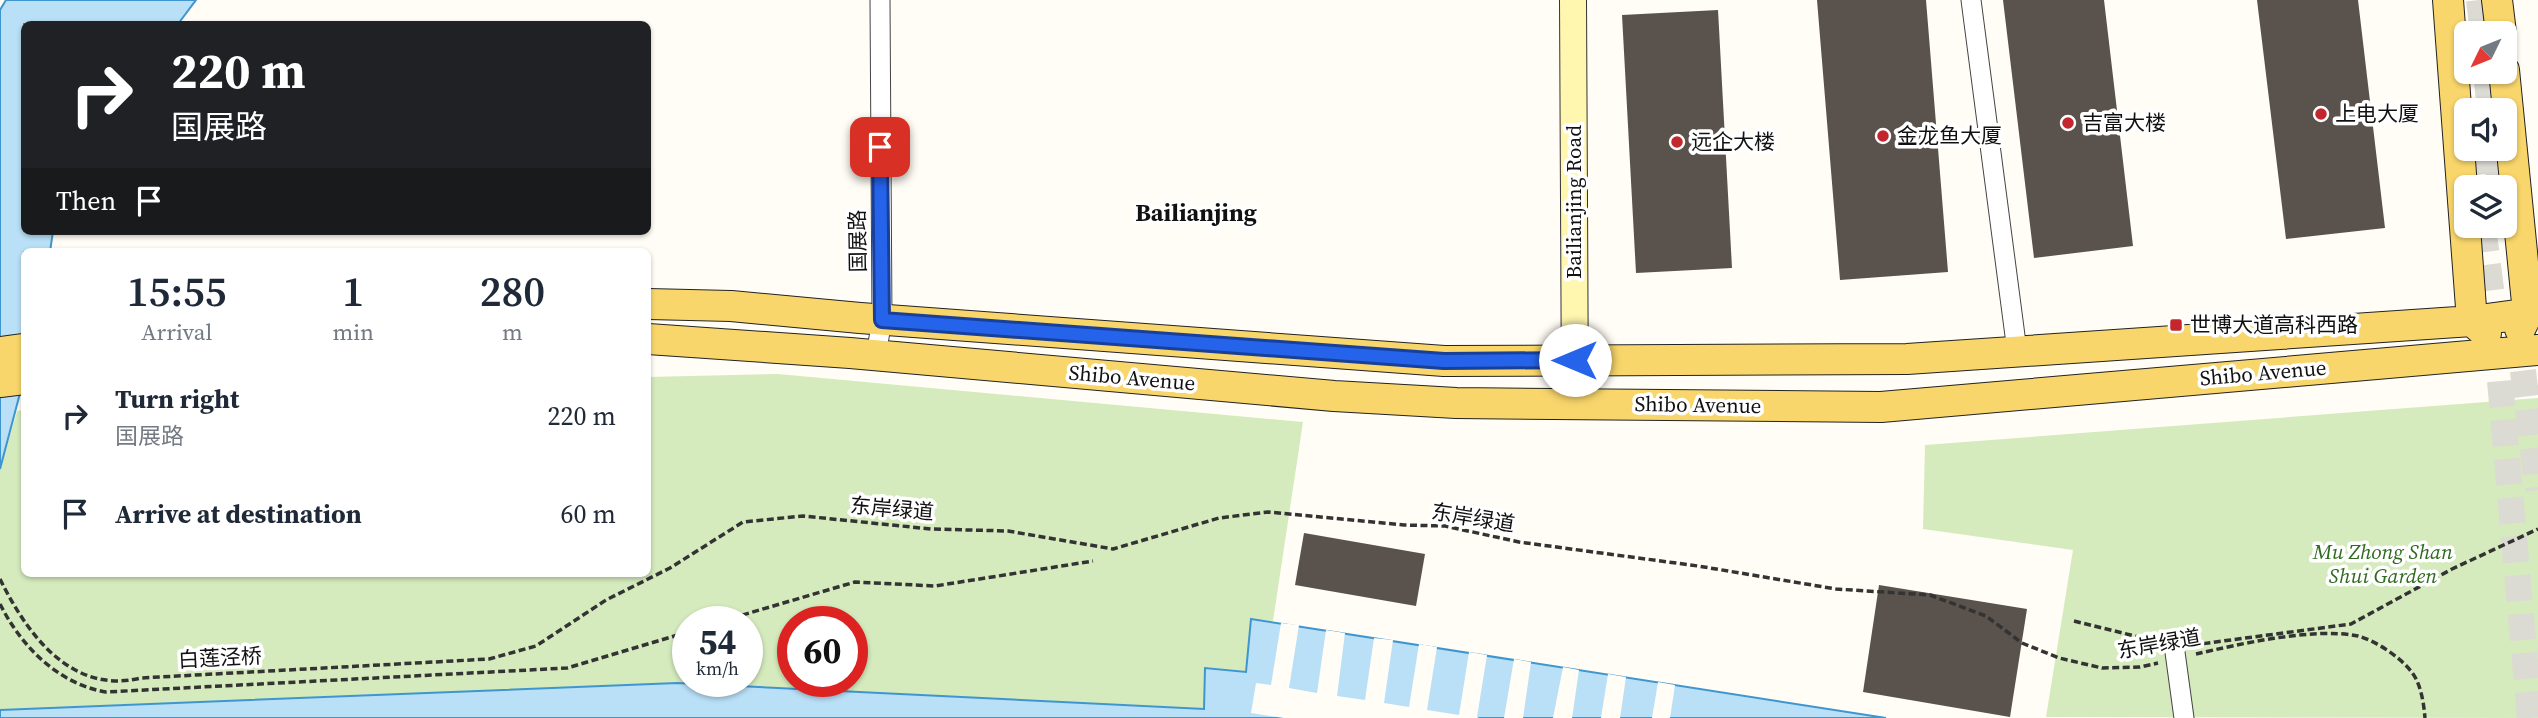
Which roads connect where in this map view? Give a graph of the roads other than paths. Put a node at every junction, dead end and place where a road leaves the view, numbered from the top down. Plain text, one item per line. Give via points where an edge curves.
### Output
1 (880, 0) edge
2 (1573, 0) edge
3 (1971, 0) edge
4 (2448, 0) edge
5 (2497, 0) edge
6 (2500, 21) edge
7 (2506, 84) edge
8 (651, 304) edge
9 (2533, 313) edge
10 (882, 320) junction
11 (2472, 321) junction
12 (651, 339) edge
13 (21, 349) edge
14 (2538, 350) edge
15 (2017, 351) junction
16 (2508, 351) junction
17 (0, 352) edge
18 (876, 355) junction
19 (1575, 360) junction
20 (21, 379) edge
21 (0, 382) edge
22 (1575, 404) junction
23 (2175, 652) road end
24 (2184, 718) edge

1 - 10 street, 国展路
2 - 19 street, Bailianjing Road
3 - 15 street
4 - 11 main road
5 - 6 main road
7 - 9 main road
8 - 10 main road, Shibo Avenue via 731,306
9 - 11 main road, Shibo Avenue
9 - 16 main road
10 - 18 street, 国展路
10 - 19 main road, Shibo Avenue via 1444,361
11 - 15 main road, Shibo Avenue
11 - 16 main road
12 - 18 main road, Shibo Avenue
13 - 17 main road
14 - 16 main road, Shibo Avenue
15 - 19 main road, Shibo Avenue via 1908,359
16 - 22 main road, Shibo Avenue via 1881,407
18 - 22 main road, Shibo Avenue via 1334,396
19 - 22 street, Bailianjing Road
20 - 21 main road
23 - 24 street

